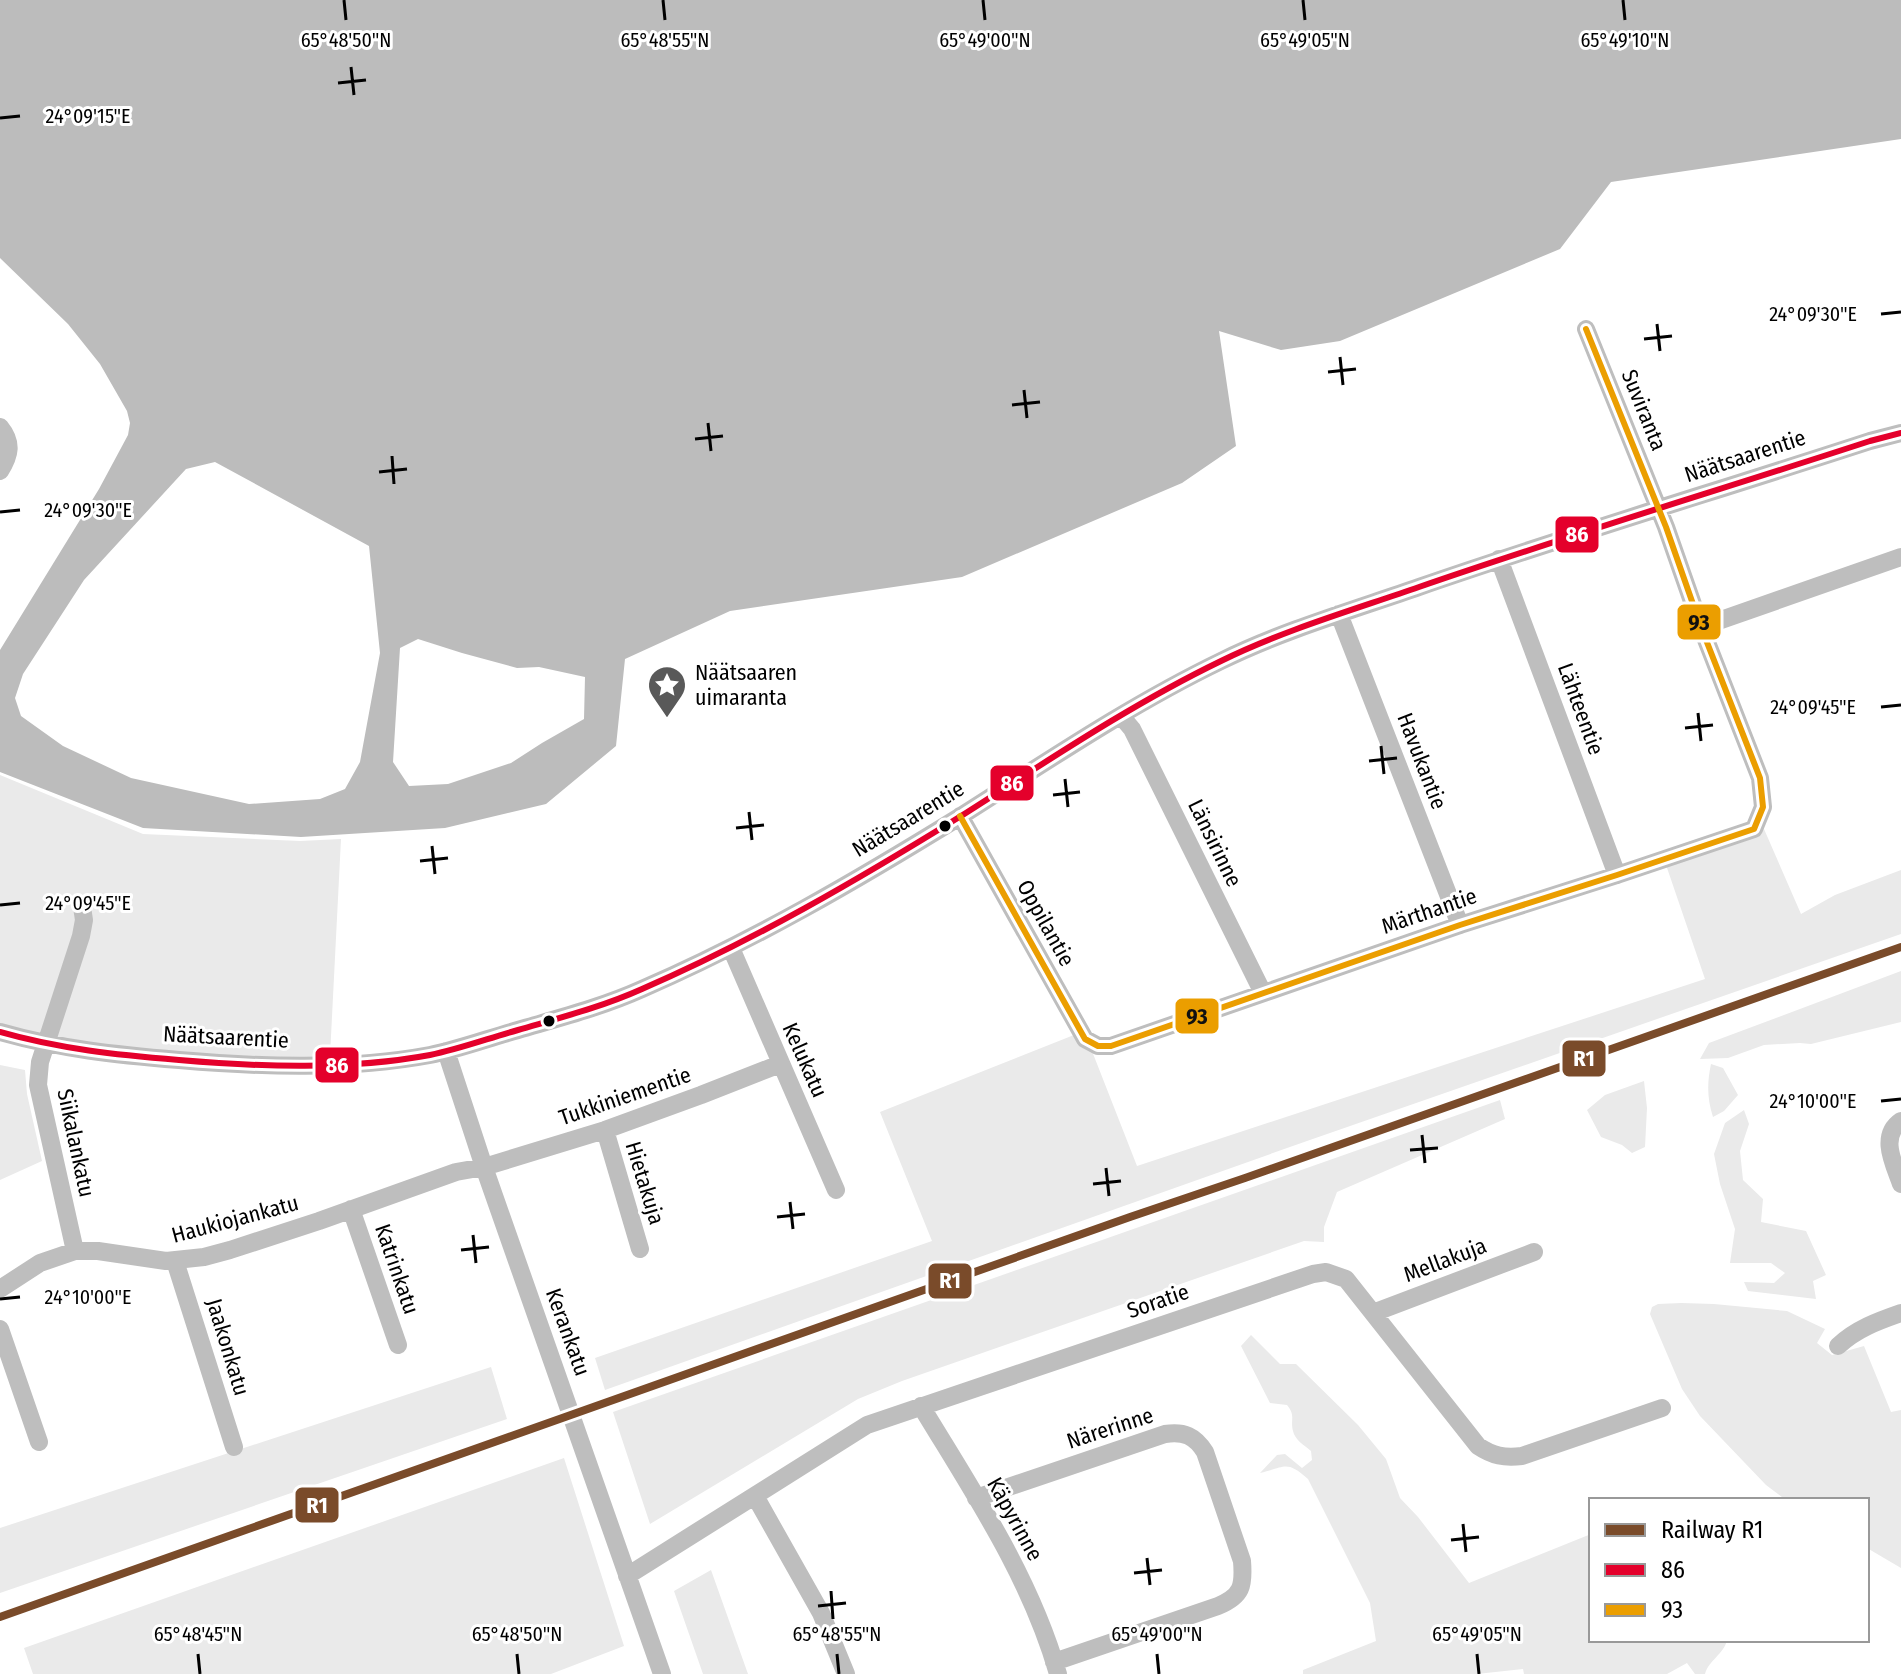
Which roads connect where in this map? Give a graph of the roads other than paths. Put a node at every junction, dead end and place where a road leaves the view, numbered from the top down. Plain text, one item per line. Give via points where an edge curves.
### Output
1 (1586, 329) dead end
2 (0, 427) edge
3 (1901, 433) edge
4 (0, 471) edge
5 (1659, 509) junction
6 (1901, 557) edge
7 (1499, 559) junction
8 (1339, 614) junction
9 (1701, 627) junction
10 (1121, 716) junction
11 (1763, 807) joint
12 (960, 816) junction
13 (1617, 875) junction
14 (82, 907) dead end
15 (1460, 925) junction
16 (731, 948) junction
17 (1263, 993) junction
18 (0, 1032) edge
19 (46, 1044) junction
20 (1098, 1046) joint
21 (446, 1051) junction
22 (780, 1064) junction
23 (1895, 1128) edge
24 (605, 1130) junction
25 (484, 1167) junction
26 (1901, 1184) edge
27 (836, 1190) dead end
28 (351, 1209) junction
29 (640, 1249) dead end
30 (75, 1251) junction
31 (1534, 1252) dead end
32 (175, 1261) junction
33 (0, 1289) edge
34 (1373, 1313) junction
35 (1901, 1313) edge
36 (0, 1329) edge
37 (398, 1345) dead end
38 (1838, 1346) dead end
39 (921, 1406) junction
40 (1662, 1408) dead end
41 (39, 1442) dead end
42 (234, 1447) dead end
43 (755, 1496) junction
44 (976, 1498) junction
45 (627, 1576) junction
46 (1240, 1591) joint
47 (1056, 1668) edge
48 (654, 1672) edge
49 (846, 1674) edge

1 - 5 street, Suviranta
2 - 4 street via 10,447
3 - 5 street, Näätsaarentie
5 - 7 street, Näätsaarentie
5 - 9 street, Suviranta
6 - 9 street
7 - 8 street, Näätsaarentie
7 - 13 street, Lähteentie
8 - 10 street, Näätsaarentie via 1219,662
8 - 15 street, Havukantie
9 - 11 street, Suviranta via 1760,778
10 - 12 street, Näätsaarentie
10 - 17 street, Länsirinne
11 - 13 street, Märthantie via 1754,829
12 - 16 street, Näätsaarentie
12 - 20 street, Oppilantie via 1085,1039
13 - 15 street, Märthantie
14 - 19 street, Siikalankatu via 81,936
15 - 17 street, Märthantie
16 - 21 street, Näätsaarentie via 638,991
16 - 22 street, Kelukatu
17 - 20 street, Märthantie
18 - 19 street, Näätsaarentie
19 - 21 street, Näätsaarentie via 123,1056 273,1065 379,1061
19 - 30 street, Siikalankatu via 38,1085
21 - 25 street, Kerankatu
22 - 24 street, Tukkiniementie
22 - 27 street, Kelukatu
23 - 26 street via 1889,1147
24 - 25 street, Tukkiniementie
24 - 29 street, Hietakuja
25 - 28 street, Haukiojankatu
25 - 45 street, Kerankatu
28 - 32 street, Haukiojankatu via 230,1250
28 - 37 street, Katrinkatu
30 - 32 street, Haukiojankatu
30 - 33 street, Haukiojankatu via 40,1263
31 - 34 street, Mellakuja
32 - 42 street, Jaakonkatu
34 - 39 street, Soratie via 1346,1279 1313,1274
34 - 40 street, Soratie via 1478,1446 1491,1455 1522,1456
35 - 38 street via 1851,1334
36 - 41 street
39 - 43 street, Soratie via 867,1425
39 - 44 street, Käpyrinne
43 - 45 street, Soratie
43 - 49 street via 821,1613
44 - 46 street, Närerinne via 1165,1434 1185,1434 1205,1452 1242,1561
44 - 47 street, Käpyrinne via 1022,1579
45 - 48 street, Kerankatu
46 - 47 street, Käpyrinne via 1218,1606

